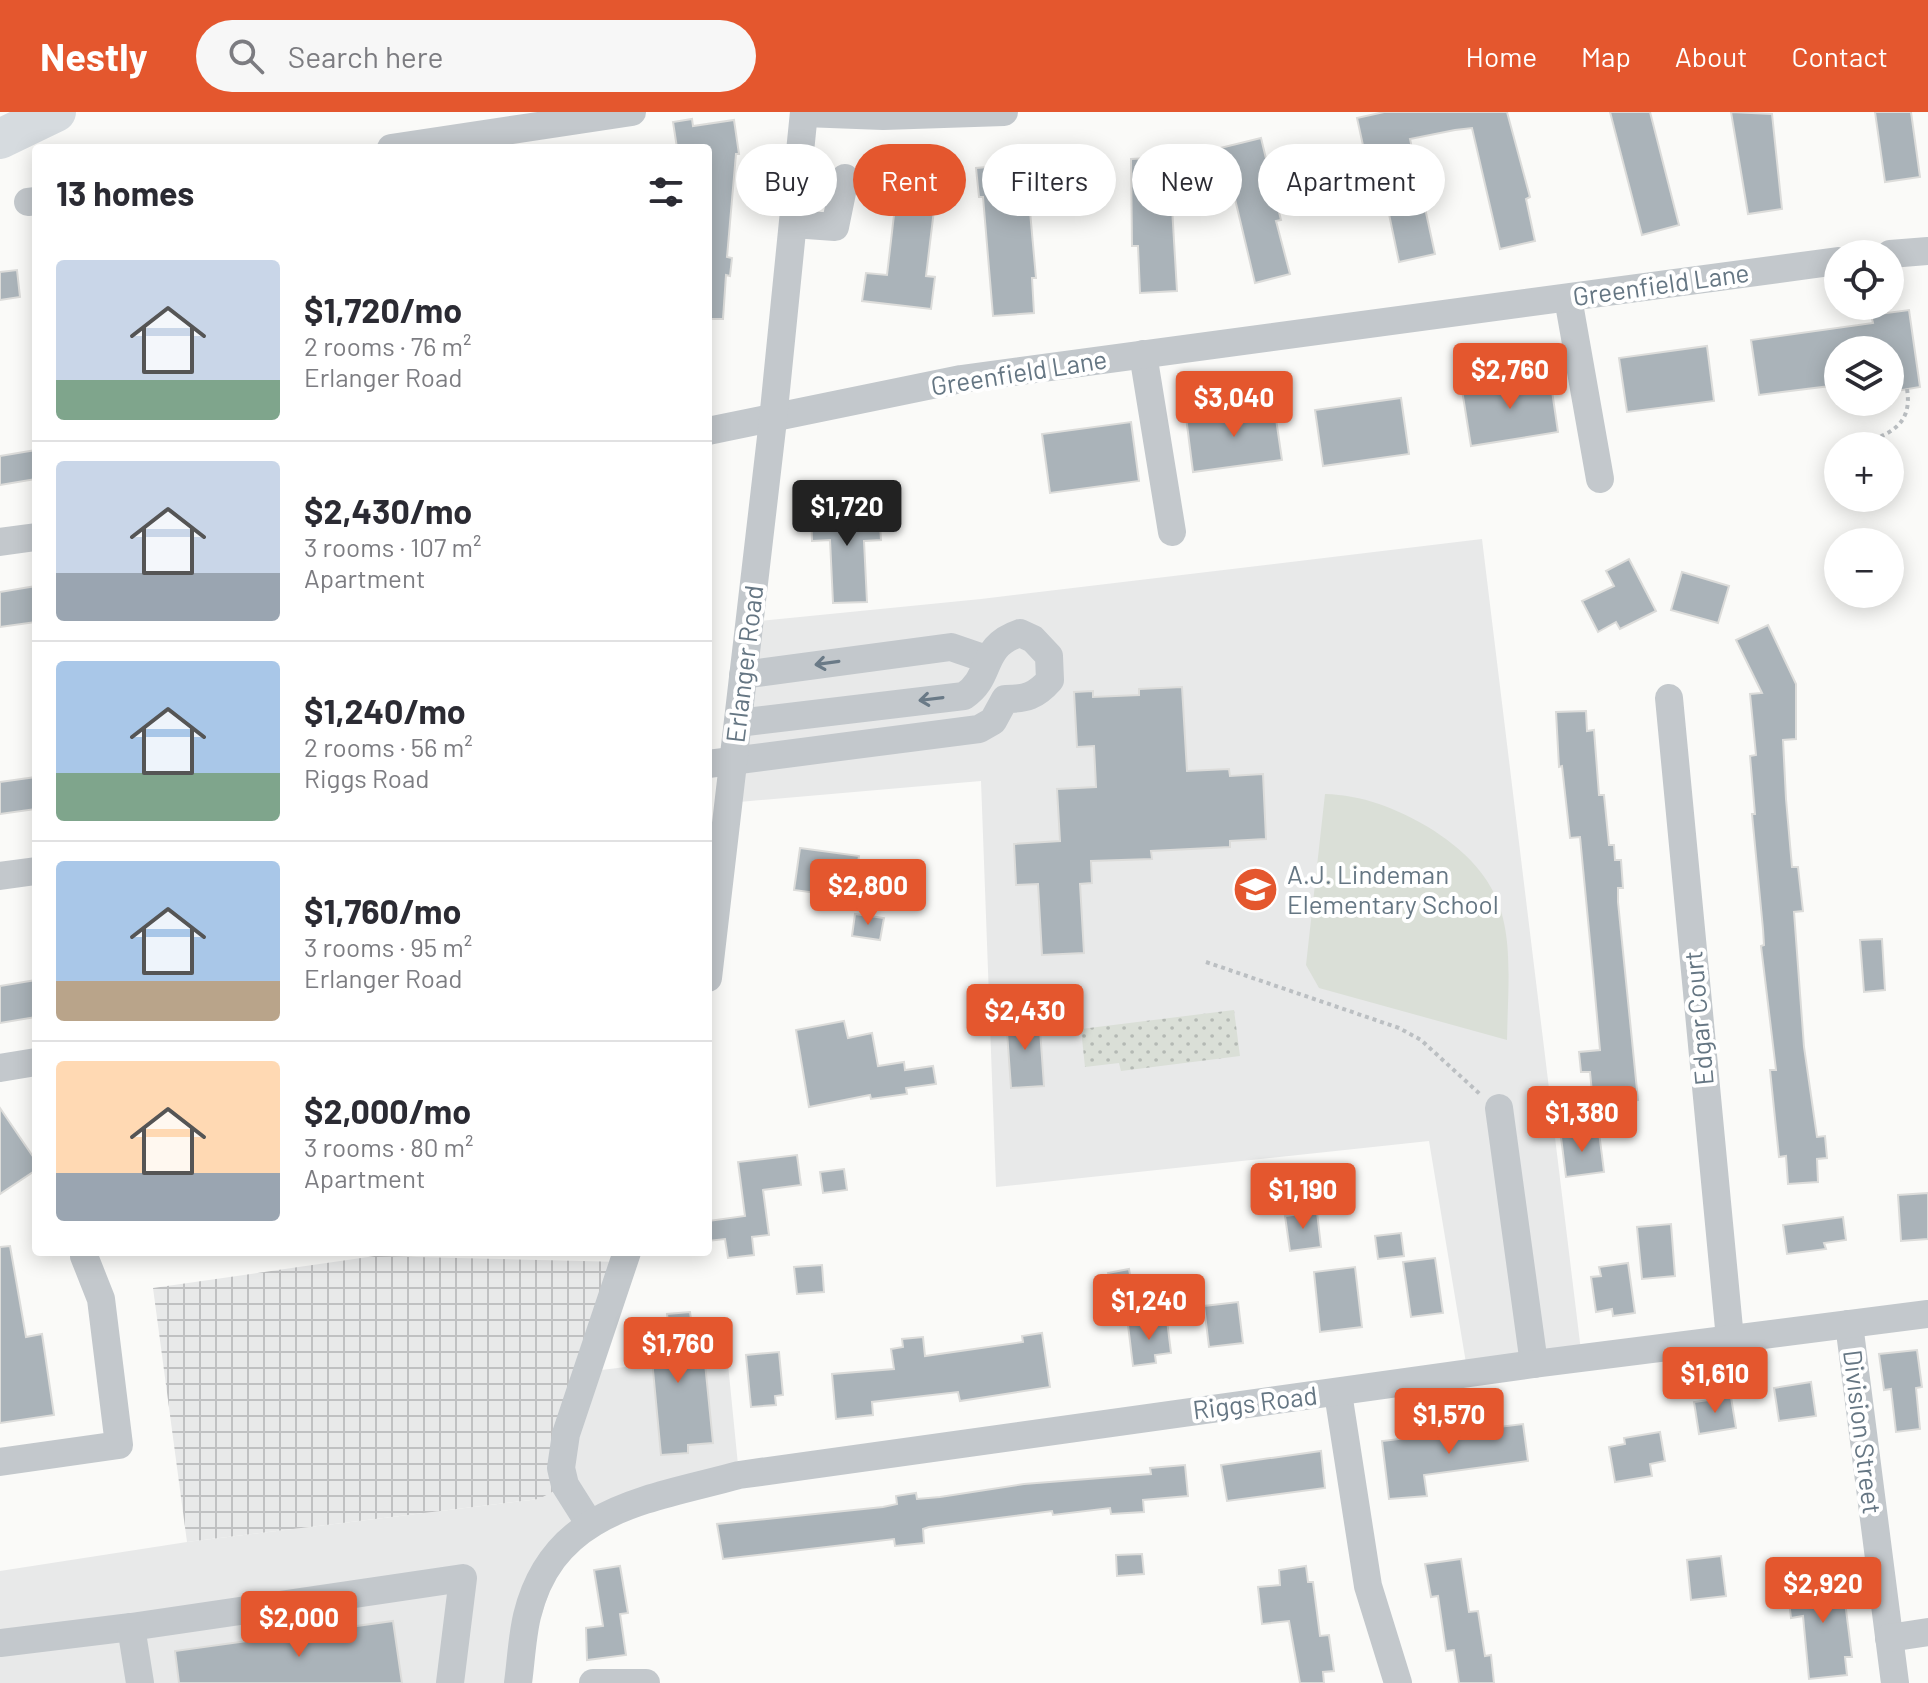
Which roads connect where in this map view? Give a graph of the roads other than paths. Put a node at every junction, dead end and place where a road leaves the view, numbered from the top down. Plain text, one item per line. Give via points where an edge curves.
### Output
1 (56, 112) edge
2 (632, 112) edge
3 (804, 112) edge
4 (1004, 112) edge
5 (0, 139) edge
6 (418, 144) edge
7 (845, 178) dead end
8 (793, 224) junction
9 (1928, 251) edge
10 (1904, 253) edge
11 (1824, 263) edge
12 (1568, 298) junction
13 (1143, 354) junction
14 (773, 420) junction
15 (712, 430) edge
16 (1600, 479) dead end
17 (1172, 532) dead end
18 (32, 538) edge
19 (0, 542) edge
20 (986, 659) junction
21 (743, 675) junction
22 (1669, 698) dead end
23 (738, 723) junction
24 (721, 762) edge
25 (32, 872) edge
26 (0, 876) edge
27 (712, 912) edge
28 (32, 1063) edge
29 (0, 1068) edge
30 (1499, 1108) road end
31 (84, 1256) edge
32 (626, 1256) edge
33 (1928, 1314) edge
34 (1849, 1324) junction
35 (1730, 1339) junction
36 (1534, 1364) junction
37 (1338, 1393) junction
38 (0, 1462) edge
39 (589, 1523) junction
40 (131, 1627) junction
41 (1928, 1632) edge
42 (1889, 1638) junction
43 (0, 1643) edge
44 (140, 1683) edge
45 (450, 1683) edge
46 (518, 1683) edge
47 (593, 1683) edge
48 (646, 1683) edge
49 (1398, 1683) edge
50 (1895, 1683) edge

1 - 5 highway
2 - 6 street
3 - 4 street
3 - 8 street, Erlanger Road
7 - 8 street via 835,227
8 - 14 street, Erlanger Road
9 - 10 street
11 - 12 street, Greenfield Lane
12 - 13 street, Greenfield Lane
12 - 16 street
13 - 14 street, Greenfield Lane via 961,379
13 - 17 street
14 - 15 street, Greenfield Lane
14 - 21 street, Erlanger Road
18 - 19 street
20 -> 21 street via 951,647
20 -> 23 street via 980,680 964,696
20 - 24 street via 995,646 1020,633 1049,656 1050,680 1024,699 1005,699 993,721 979,729
21 - 23 street, Erlanger Road
22 - 35 street, Edgar Court
23 - 24 street, Erlanger Road
24 - 27 street, Erlanger Road
25 - 26 street
28 - 29 street
30 - 36 street
31 - 38 street via 101,1299 119,1445
32 - 39 street via 564,1445 565,1485
33 - 34 street, Riggs Road
34 - 35 street, Riggs Road
34 - 42 street, Division Street
35 - 36 street, Riggs Road
36 - 37 street, Riggs Road
37 - 39 street, Riggs Road via 739,1475 637,1503
37 - 49 street via 1357,1537
39 - 46 street via 549,1561 539,1583 527,1616
40 - 43 street
40 - 44 street
40 - 45 street via 463,1578
41 - 42 street
42 - 50 street, Division Street
47 - 48 street

